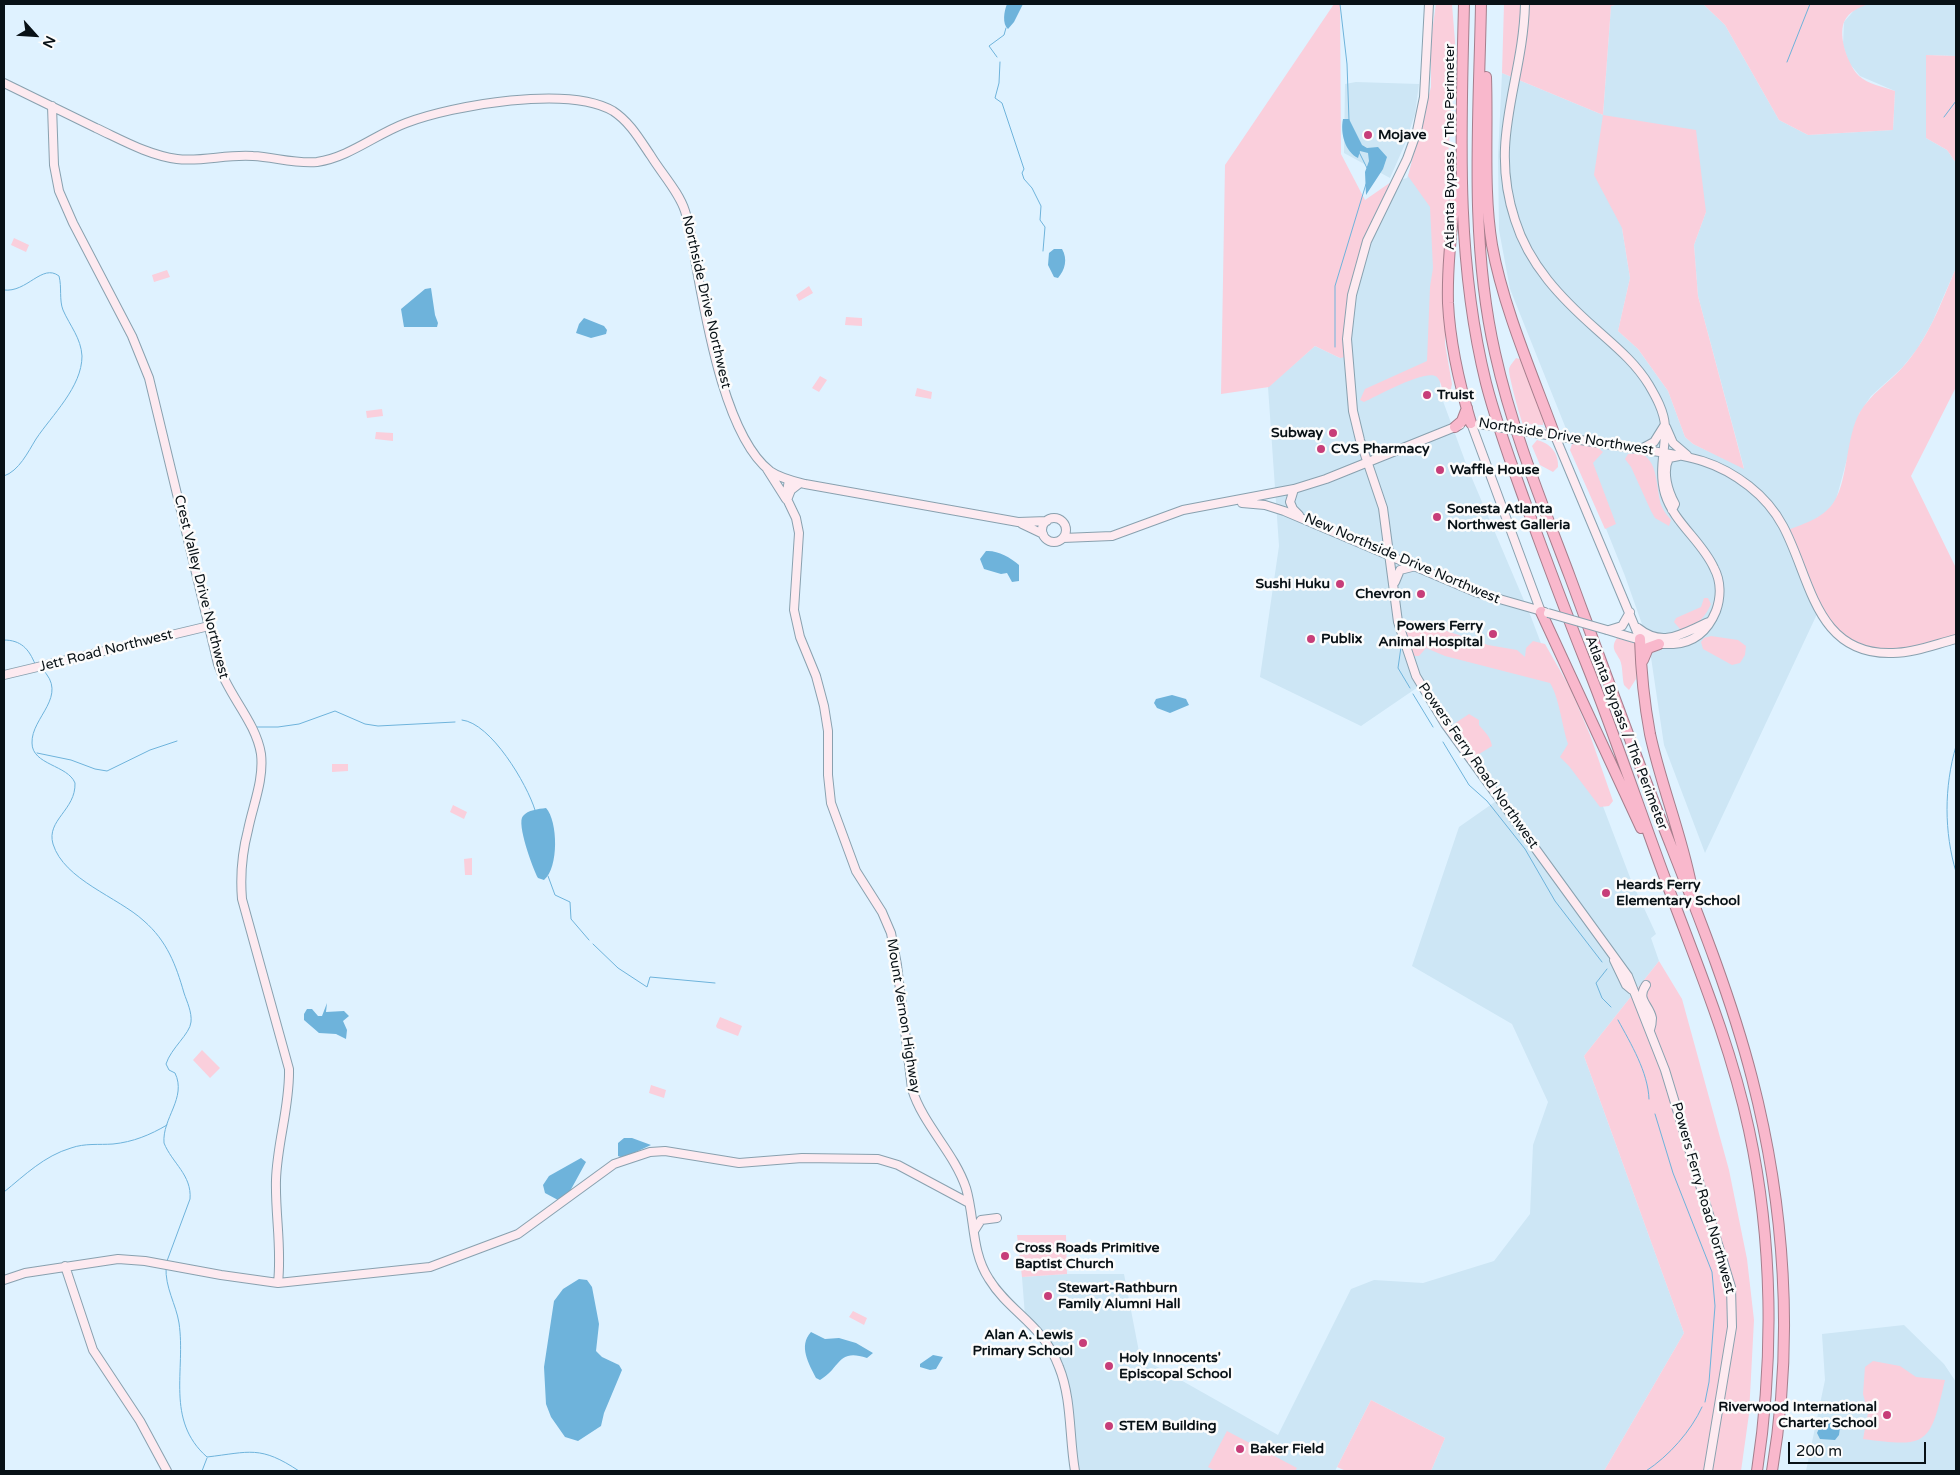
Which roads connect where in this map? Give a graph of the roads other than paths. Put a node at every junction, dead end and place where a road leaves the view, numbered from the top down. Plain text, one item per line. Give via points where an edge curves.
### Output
1 (1429, 4) edge
2 (1464, 4) edge
3 (1525, 4) edge
4 (1481, 8) edge
5 (4, 83) edge
6 (52, 106) junction
7 (1461, 135) junction
8 (1466, 408) junction
9 (1475, 424) junction
10 (1665, 424) junction
11 (1455, 427) junction
12 (1555, 436) junction
13 (1641, 449) junction
14 (1662, 452) junction
15 (1689, 456) junction
16 (1368, 462) junction
17 (768, 468) junction
18 (789, 480) junction
19 (800, 483) junction
20 (1294, 489) junction
21 (787, 500) junction
22 (1232, 502) junction
23 (1672, 510) junction
24 (1302, 517) junction
25 (1046, 521) junction
26 (1018, 522) junction
27 (1066, 527) junction
28 (1043, 534) junction
29 (1094, 536) junction
30 (1063, 538) junction
31 (1389, 554) junction
32 (1416, 566) junction
33 (1393, 588) junction
34 (1544, 612) junction
35 (1630, 612) junction
36 (1709, 622) junction
37 (209, 626) junction
38 (1636, 627) junction
39 (1607, 630) junction
40 (1640, 639) junction
41 (1956, 639) edge
42 (1659, 644) junction
43 (1641, 668) junction
44 (4, 675) edge
45 (1677, 911) junction
46 (1696, 912) junction
47 (1646, 985) dead end
48 (1650, 1032) junction
49 (963, 1181) junction
50 (950, 1192) junction
51 (969, 1203) junction
52 (997, 1218) dead end
53 (974, 1234) junction
54 (65, 1266) junction
55 (4, 1280) edge
56 (278, 1283) junction
57 (166, 1471) edge
58 (1076, 1471) edge
59 (1708, 1471) edge
60 (1757, 1471) edge
61 (1772, 1471) edge

1 - 16 street, Powers Ferry Road Northwest via 1426,82 1421,114 1406,159 1367,241 1357,272 1350,313 1347,339 1350,394
2 - 7 highway, Atlanta Bypass / The Perimeter
3 - 10 street via 1503,145 1505,180 1515,222 1547,280 1642,374 1657,399
4 - 12 highway via 1485,50 1487,199 1492,245 1507,299
4 - 46 highway, Atlanta Bypass / The Perimeter via 1479,238 1496,360 1537,490
5 - 6 street, Northside Drive Northwest
6 - 17 street, Northside Drive Northwest via 157,155 186,159 254,156 315,162 349,152 406,122 466,106 548,99 580,101 604,107 631,128 683,206 712,343 730,406 747,443
6 - 37 street, Crest Valley Drive Northwest via 55,167 60,191 73,224 132,336 149,378
7 - 8 highway via 1448,301 1452,348
7 - 45 highway, Atlanta Bypass / The Perimeter via 1466,277 1479,352 1495,416 1566,617 1616,741
8 - 9 highway
8 - 11 highway via 1462,421
9 - 11 street, Northside Drive Northwest
9 - 12 street, Northside Drive Northwest, bridge
9 - 34 street
10 - 13 street via 1654,442
10 - 14 street, New Northside Drive Northwest
10 - 15 street via 1674,443
11 - 16 street, Northside Drive Northwest
12 - 13 street, Northside Drive Northwest
12 - 35 street
13 - 14 street, Northside Drive Northwest
14 - 15 street, Northside Drive Northwest
14 - 23 street, New Northside Drive Northwest via 1662,482
15 - 23 street via 1669,458 1666,465 1666,479 1674,504
15 - 41 street, Northside Drive Northwest via 1738,478 1768,504 1786,530 1822,617 1849,642 1878,653 1894,654
16 - 20 street, Northside Drive Northwest
16 - 31 street, Powers Ferry Road Northwest via 1383,508
17 - 18 street, Northside Drive Northwest
17 - 21 street via 772,480
18 - 19 street, Northside Drive Northwest
18 - 21 street, Mount Vernon Highway via 785,490
19 - 21 street via 791,490
19 - 26 street, Northside Drive Northwest
20 - 22 street, Northside Drive Northwest
20 - 24 street via 1290,504
21 - 49 street, Mount Vernon Highway via 799,533 794,600 796,619 824,706 831,804 856,871 891,933 914,1096
22 - 24 street, New Northside Drive Northwest via 1265,505
22 - 29 street, Northside Drive Northwest via 1184,510 1125,533
23 - 36 street, New Northside Drive Northwest via 1711,562 1718,577 1719,602
24 - 31 street, New Northside Drive Northwest
25 - 26 street, Northside Drive Northwest
25 - 27 street via 1059,518
25 - 28 street
26 - 28 street, Northside Drive Northwest
27 - 29 street, Northside Drive Northwest
27 - 30 street
28 - 30 street via 1052,541
29 - 30 street, Northside Drive Northwest
31 - 32 street, New Northside Drive Northwest
31 - 33 street, Powers Ferry Road Northwest
32 - 33 street via 1398,571
32 - 34 street, New Northside Drive Northwest via 1490,597
33 - 48 street, Powers Ferry Road Northwest via 1400,632 1423,689 1614,959
34 - 39 street, New Northside Drive Northwest, bridge
34 - 45 highway
35 - 38 street
35 - 39 street via 1622,626
36 - 38 street via 1686,635 1673,638 1650,635
36 - 42 street, New Northside Drive Northwest via 1702,633 1684,643
37 - 44 street, Jett Road Northwest
37 - 56 street, Crest Valley Drive Northwest via 222,676 250,725 261,756 260,783 244,844 241,884 242,899 289,1069 276,1178 280,1242
38 - 40 street
39 - 40 street, New Northside Drive Northwest
40 - 42 street, New Northside Drive Northwest
40 - 43 highway
42 - 43 highway via 1647,649
43 - 46 highway via 1650,733 1682,843
45 - 60 highway, Atlanta Bypass / The Perimeter via 1703,976 1738,1082 1759,1188 1768,1282 1768,1327 1766,1400
46 - 61 highway, Atlanta Bypass / The Perimeter via 1747,1062 1768,1151 1776,1202 1784,1355
47 - 48 street via 1642,996 1652,1018
48 - 59 street, Powers Ferry Road Northwest via 1686,1136 1731,1287 1732,1327
49 - 50 street via 959,1189
49 - 51 street, Mount Vernon Highway
50 - 51 street
50 - 56 street via 898,1165 878,1159 802,1158 739,1163 671,1151 650,1152 604,1170 528,1228 481,1250 430,1267
51 - 53 street, Mount Vernon Highway
52 - 53 street via 981,1220
53 - 58 street, Mount Vernon Highway via 978,1257 988,1278 1040,1332 1060,1368
54 - 55 street
54 - 56 street via 118,1259
54 - 57 street via 93,1350 145,1429

